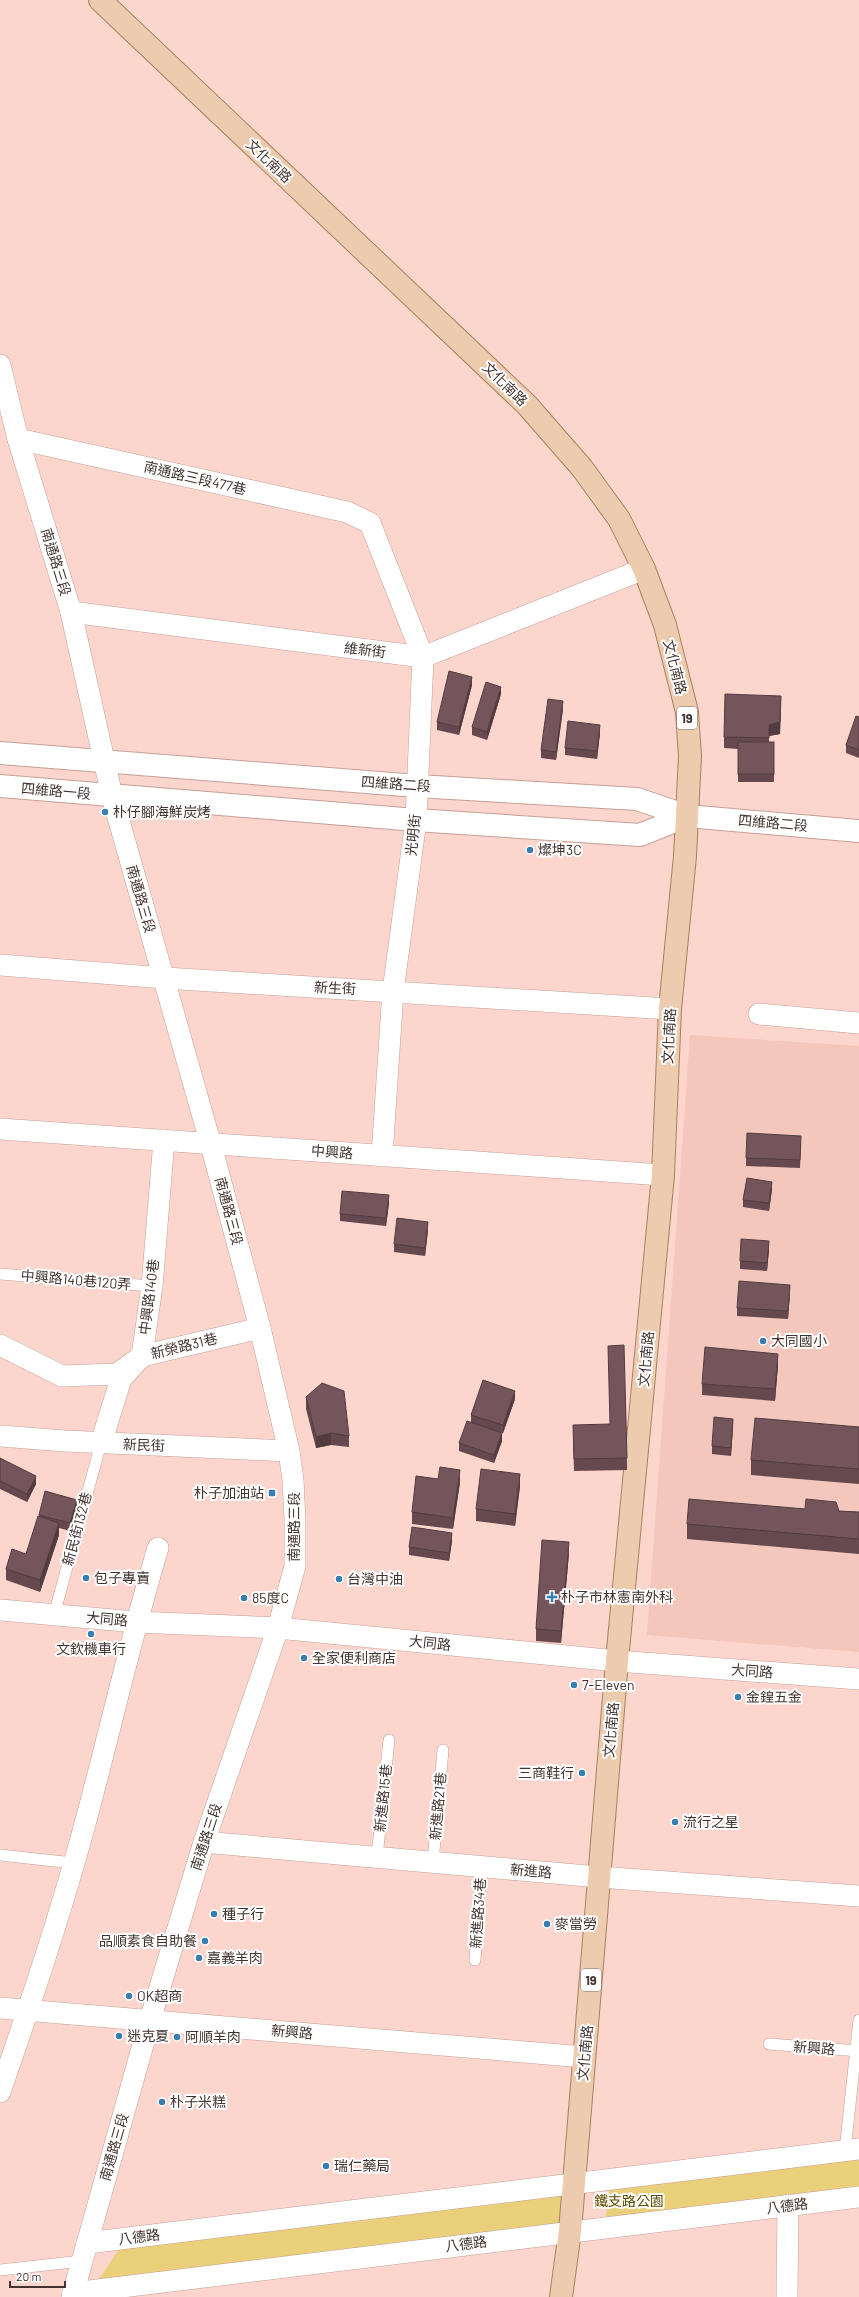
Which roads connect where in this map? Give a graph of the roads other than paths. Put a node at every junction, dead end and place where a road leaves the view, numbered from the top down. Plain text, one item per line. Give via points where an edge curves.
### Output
1 (100, 0) edge
2 (0, 365) edge
3 (18, 439) junction
4 (370, 523) joint
5 (644, 569) junction
6 (71, 612) junction
7 (423, 658) junction
8 (0, 753) edge
9 (104, 761) junction
10 (0, 786) edge
11 (417, 786) junction
12 (112, 796) junction
13 (687, 816) junction
14 (416, 820) junction
15 (859, 831) edge
16 (0, 965) edge
17 (164, 978) junction
18 (393, 991) junction
19 (670, 1009) junction
20 (759, 1014) dead end
21 (859, 1023) edge
22 (0, 1129) edge
23 (164, 1140) junction
24 (212, 1145) junction
25 (382, 1156) junction
26 (663, 1175) junction
27 (0, 1274) edge
28 (152, 1286) junction
29 (260, 1328) junction
30 (0, 1345) edge
31 (142, 1356) junction
32 (0, 1436) edge
33 (101, 1443) junction
34 (289, 1452) junction
35 (158, 1548) dead end
36 (0, 1610) edge
37 (54, 1615) junction
38 (136, 1622) junction
39 (278, 1628) junction
40 (617, 1662) junction
41 (859, 1679) edge
42 (389, 1740) dead end
43 (444, 1750) dead end
44 (204, 1842) junction
45 (0, 1855) edge
46 (377, 1857) junction
47 (433, 1862) junction
48 (73, 1863) junction
49 (481, 1866) junction
50 (599, 1877) junction
51 (859, 1896) edge
52 (475, 1960) dead end
53 (0, 2008) edge
54 (28, 2010) junction
55 (150, 2020) junction
56 (859, 2020) edge
57 (770, 2044) dead end
58 (857, 2051) edge
59 (584, 2057) junction
60 (0, 2092) edge
61 (852, 2150) edge
62 (574, 2185) junction
63 (859, 2197) edge
64 (788, 2206) junction
65 (570, 2232) junction
66 (84, 2252) junction
67 (0, 2270) edge
68 (72, 2295) edge
69 (561, 2297) edge
70 (787, 2297) edge

1 - 5 main road, 文化南路 / 19 via 527,405 582,468 619,519
2 - 3 street, 南通路三段
3 - 4 street, 南通路三段477巷 via 347,512
3 - 6 street, 南通路三段
4 - 7 street, 光明街
5 - 7 street, 維新街
5 - 13 main road, 文化南路 / 19 via 665,625 687,712 690,756
6 - 7 street, 維新街
6 - 9 street, 南通路三段
7 - 11 street, 光明街
8 - 9 street
9 - 11 street, 四維路二段
9 - 12 street, 南通路三段
10 - 12 street, 四維路一段
11 - 13 street, 四維路二段 via 637,799
11 - 14 street, 光明街
12 - 14 street, 四維路二段
12 - 17 street, 南通路三段
13 - 14 street, 四維路二段 via 640,834
13 - 15 street, 四維路二段
13 - 19 main road, 文化南路 / 19
14 - 18 street, 光明街
16 - 17 street, 新生街
17 - 18 street, 新生街
17 - 24 street, 南通路三段
18 - 19 street, 新生街
18 - 25 street, 光明街
19 - 26 main road, 文化南路 / 19
20 - 21 street
22 - 23 street, 中興路
23 - 24 street, 中興路
23 - 28 street, 中興路140巷
24 - 25 street, 中興路
24 - 29 street, 南通路三段
25 - 26 street, 中興路
26 - 40 main road, 文化南路 / 19
27 - 28 lane, 中興路140巷120弄
28 - 31 street, 中興路140巷
29 - 31 street, 新榮路31巷
29 - 34 street, 南通路三段
30 - 31 street, 新榮路31巷 via 62,1376 118,1374
31 - 33 street via 121,1379
32 - 33 street, 新民街
33 - 34 street, 新民街
33 - 37 lane, 新民街132巷
34 - 39 street, 南通路三段 via 293,1480 295,1566
35 - 38 street
36 - 37 street, 大同路
37 - 38 street, 大同路
38 - 39 street, 大同路
38 - 48 street via 89,1810
39 - 40 street, 大同路
39 - 44 street, 南通路三段
40 - 41 street, 大同路
40 - 50 main road, 文化南路 / 19
42 - 46 lane, 新進路15巷
43 - 47 lane, 新進路21巷
44 - 46 street, 新進路
44 - 55 street, 南通路三段
45 - 48 lane
46 - 47 street, 新進路
47 - 49 street, 新進路
48 - 54 street
49 - 50 street, 新進路
49 - 52 lane, 新進路34巷
50 - 51 street, 新進路
50 - 59 main road, 文化南路 / 19
53 - 54 street, 新興路
54 - 55 street, 新興路
54 - 60 street
55 - 59 street, 新興路
55 - 66 street, 南通路三段
56 - 58 lane
57 - 58 lane, 新興路
58 - 61 lane
59 - 62 main road, 文化南路 / 19
61 - 62 street, 八德路
62 - 65 main road, 文化南路 / 19
62 - 66 street, 八德路
63 - 64 street, 八德路
64 - 65 street, 八德路
64 - 70 street
65 - 68 street, 八德路
65 - 69 main road, 文化南路 / 19
66 - 67 lane
66 - 68 street, 南通路三段

